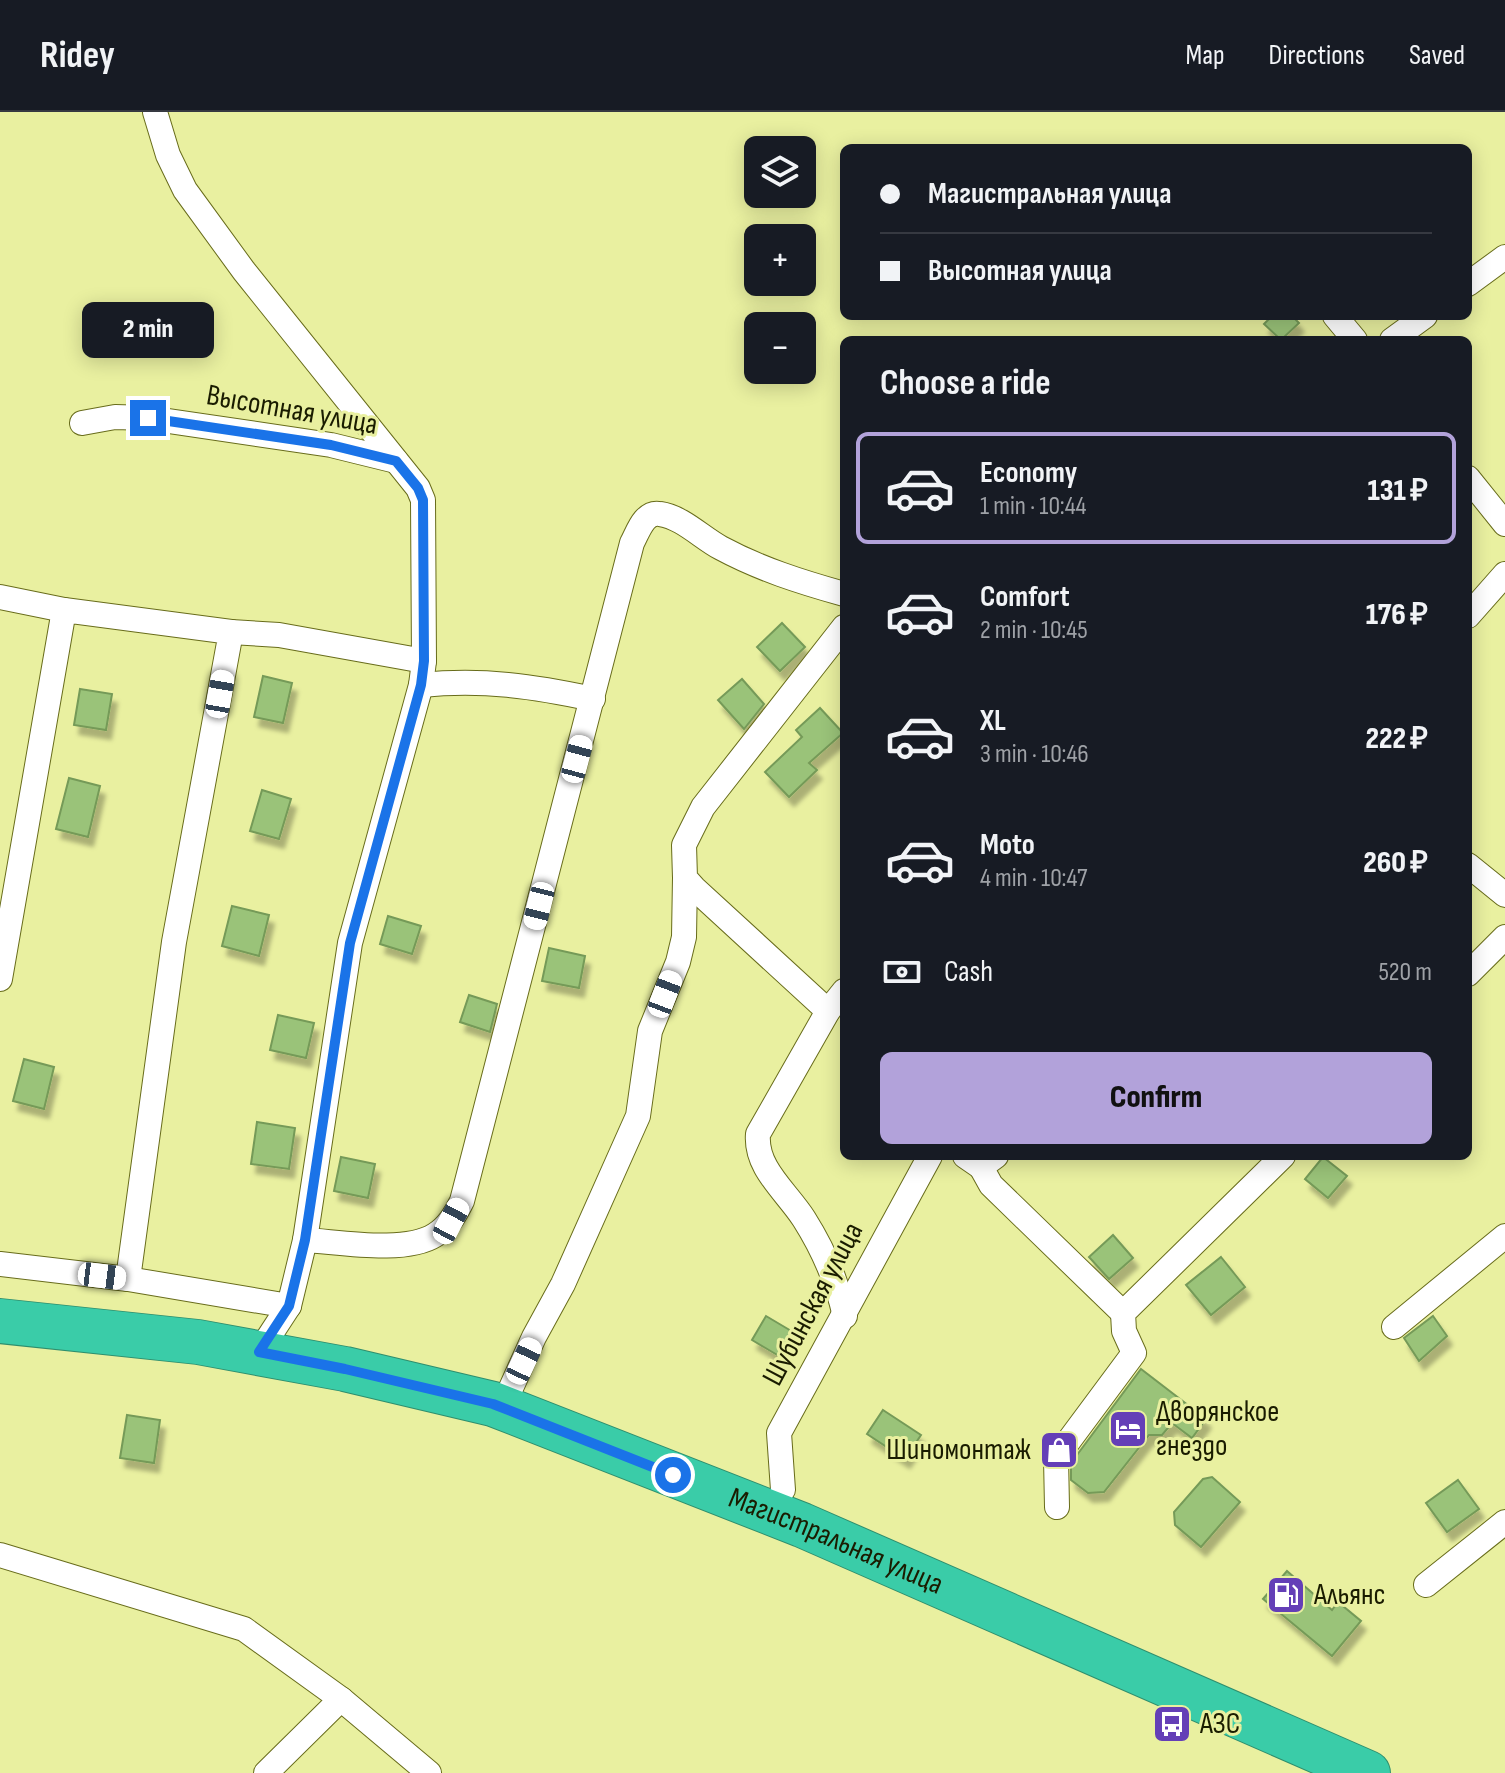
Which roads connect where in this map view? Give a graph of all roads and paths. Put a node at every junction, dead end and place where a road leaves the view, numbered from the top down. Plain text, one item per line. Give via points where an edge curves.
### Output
1 (155, 112) edge
2 (1505, 257) edge
3 (1472, 281) edge
4 (1338, 320) edge
5 (1420, 320) edge
6 (1352, 336) edge
7 (1398, 336) edge
8 (82, 423) dead end
9 (396, 461) junction
10 (1472, 483) edge
11 (1505, 524) edge
12 (1505, 574) edge
13 (840, 593) edge
14 (0, 597) edge
15 (64, 610) junction
16 (1472, 611) edge
17 (231, 632) junction
18 (840, 632) edge
19 (422, 673) junction
20 (593, 699) junction
21 (1472, 868) edge
22 (685, 878) junction
23 (1505, 895) edge
24 (1505, 937) edge
25 (1472, 970) edge
26 (0, 979) edge
27 (840, 996) edge
28 (828, 1011) junction
29 (928, 1160) edge
30 (981, 1160) edge
31 (1279, 1160) edge
32 (1505, 1236) edge
33 (305, 1240) junction
34 (0, 1264) edge
35 (128, 1279) junction
36 (289, 1306) junction
37 (1123, 1313) junction
38 (845, 1316) junction
39 (0, 1321) edge
40 (1394, 1327) dead end
41 (259, 1352) junction
42 (502, 1408) junction
43 (783, 1490) dead end
44 (1057, 1507) dead end
45 (1505, 1522) edge
46 (0, 1555) edge
47 (1426, 1585) dead end
48 (341, 1699) junction
49 (266, 1773) edge
50 (429, 1773) edge
51 (1368, 1773) edge

1 - 9 street via 185,190
2 - 3 street
4 - 6 street
5 - 7 street
8 - 9 street, Высотная улица via 148,418 331,445
9 - 19 street via 423,500
10 - 11 street
12 - 16 street
13 - 20 street via 777,575 682,524 659,514 649,516 632,543
14 - 15 street
15 - 17 street
15 - 26 street
17 - 19 street via 279,635
17 - 35 street via 174,942
18 - 22 street via 703,807 684,845
19 - 20 street via 535,686
19 - 33 street via 350,943
20 - 33 street via 462,1201 440,1231 409,1245
21 - 23 street
22 - 28 street
22 - 42 street via 684,937 650,1031 638,1116
24 - 25 street
27 - 28 street
28 - 38 street via 758,1134 756,1150 827,1260
29 - 38 street, Шубинская улица
30 - 37 street via 991,1185
31 - 37 street
32 - 40 street
33 - 36 street
34 - 35 street
35 - 36 street
36 - 41 street
37 - 44 street via 1134,1353 1056,1458
38 - 43 street, Шубинская улица via 779,1433
39 - 41 highway, Магистральная улица
41 - 42 highway, Магистральная улица
42 - 51 highway, Магистральная улица via 802,1525
45 - 47 street
46 - 48 street via 244,1629
48 - 49 street
48 - 50 street

